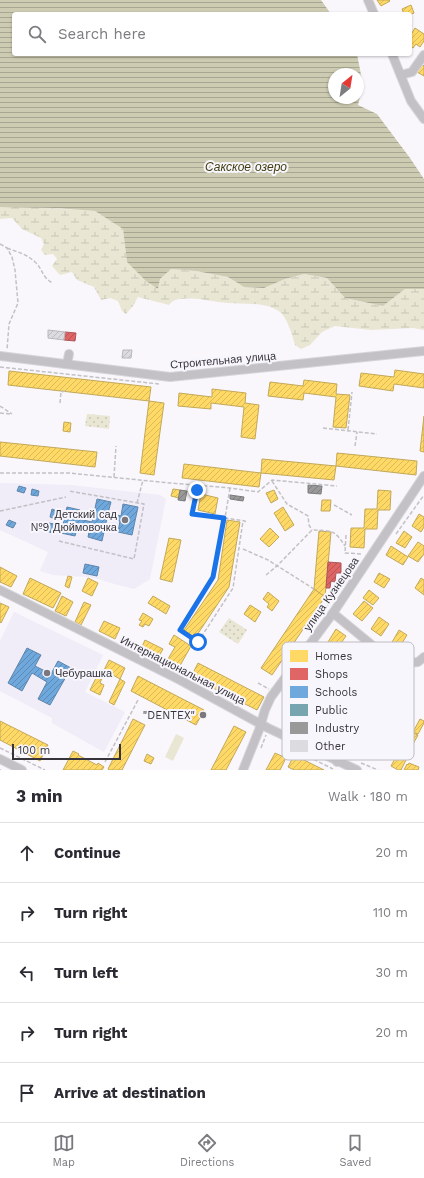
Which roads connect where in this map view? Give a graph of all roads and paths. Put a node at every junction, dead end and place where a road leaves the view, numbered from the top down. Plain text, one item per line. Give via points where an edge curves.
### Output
1 (368, 0) edge
2 (373, 12) edge
3 (424, 55) edge
4 (393, 56) edge
5 (401, 75) junction
6 (424, 119) edge
7 (0, 244) edge
8 (6, 248) junction
9 (53, 283) dead end
10 (424, 351) edge
11 (69, 354) dead end
12 (3, 356) edge
13 (67, 364) junction
14 (66, 374) dead end
15 (66, 377) dead end
16 (65, 391) dead end
17 (352, 392) dead end
18 (60, 403) dead end
19 (0, 406) edge
20 (0, 413) edge
21 (323, 428) dead end
22 (348, 431) junction
23 (357, 432) junction
24 (377, 434) dead end
25 (116, 446) dead end
26 (356, 446) dead end
27 (0, 473) edge
28 (424, 476) edge
29 (114, 477) junction
30 (143, 480) junction
31 (272, 480) junction
32 (189, 484) junction
33 (337, 486) dead end
34 (230, 488) junction
35 (69, 491) dead end
36 (66, 497) dead end
37 (137, 503) junction
38 (334, 505) dead end
39 (0, 511) edge
40 (352, 515) dead end
41 (224, 518) junction
42 (244, 521) junction
43 (246, 524) dead end
44 (312, 530) junction
45 (346, 536) dead end
46 (59, 542) dead end
47 (346, 546) junction
48 (243, 549) dead end
49 (365, 554) dead end
50 (277, 566) junction
51 (266, 575) dead end
52 (314, 589) dead end
53 (0, 590) edge
54 (325, 597) dead end
55 (331, 600) dead end
56 (333, 613) junction
57 (198, 642) junction
58 (311, 642) edge
59 (368, 642) edge
60 (202, 645) dead end
61 (424, 657) edge
62 (414, 662) edge
63 (282, 681) edge
64 (258, 683) dead end
65 (270, 690) dead end
66 (138, 700) dead end
67 (260, 724) junction
68 (282, 735) edge
69 (0, 748) edge
70 (0, 759) edge
71 (333, 760) edge
72 (105, 762) dead end
73 (337, 762) joint
74 (22, 770) edge
75 (45, 770) edge
76 (243, 770) edge
77 (356, 770) edge

1 - 2 street
3 - 5 street via 412,72
4 - 5 street
5 - 6 street via 411,101
7 - 8 path
8 - 9 path via 29,257 45,278
8 - 12 path via 12,257 15,270 18,303 9,324
10 - 13 street, Строительная улица via 170,377
11 - 13 street
12 - 13 street, Строительная улица
14 - 15 path
16 - 18 path via 61,392
17 - 22 path
19 - 20 path via 12,414
21 - 22 path
22 - 23 path
23 - 24 path
23 - 26 path
25 - 29 path
27 - 29 path via 69,473
28 - 56 street, улица Кузнецова
29 - 30 path
30 - 32 path
30 - 37 path
31 - 33 path
31 - 34 path via 258,492
31 - 44 path via 287,504 308,516
32 - 34 path
32 - 41 path via 197,490 192,514
34 - 41 path
35 - 37 path
36 - 39 path
37 - 46 path via 144,504 134,559
38 - 40 path
41 - 42 path
41 - 57 path via 213,577 180,630
42 - 43 path
42 - 57 path via 233,588
44 - 47 path via 331,531 338,535
44 - 50 path
45 - 47 path
47 - 49 path via 345,553
48 - 50 path
50 - 51 path
50 - 52 path
53 - 67 street, Интернациональная улица via 180,680
54 - 55 path
56 - 58 street, улица Кузнецова
56 - 59 street
57 - 60 path
61 - 62 street
63 - 67 street, улица Кузнецова via 271,697
64 - 65 path
66 - 72 path
67 - 68 street, Интернациональная улица
67 - 76 street, улица Кузнецова
69 - 75 path
70 - 74 street
71 - 73 street, Интернациональная улица
73 - 77 street, Интернациональная улица

